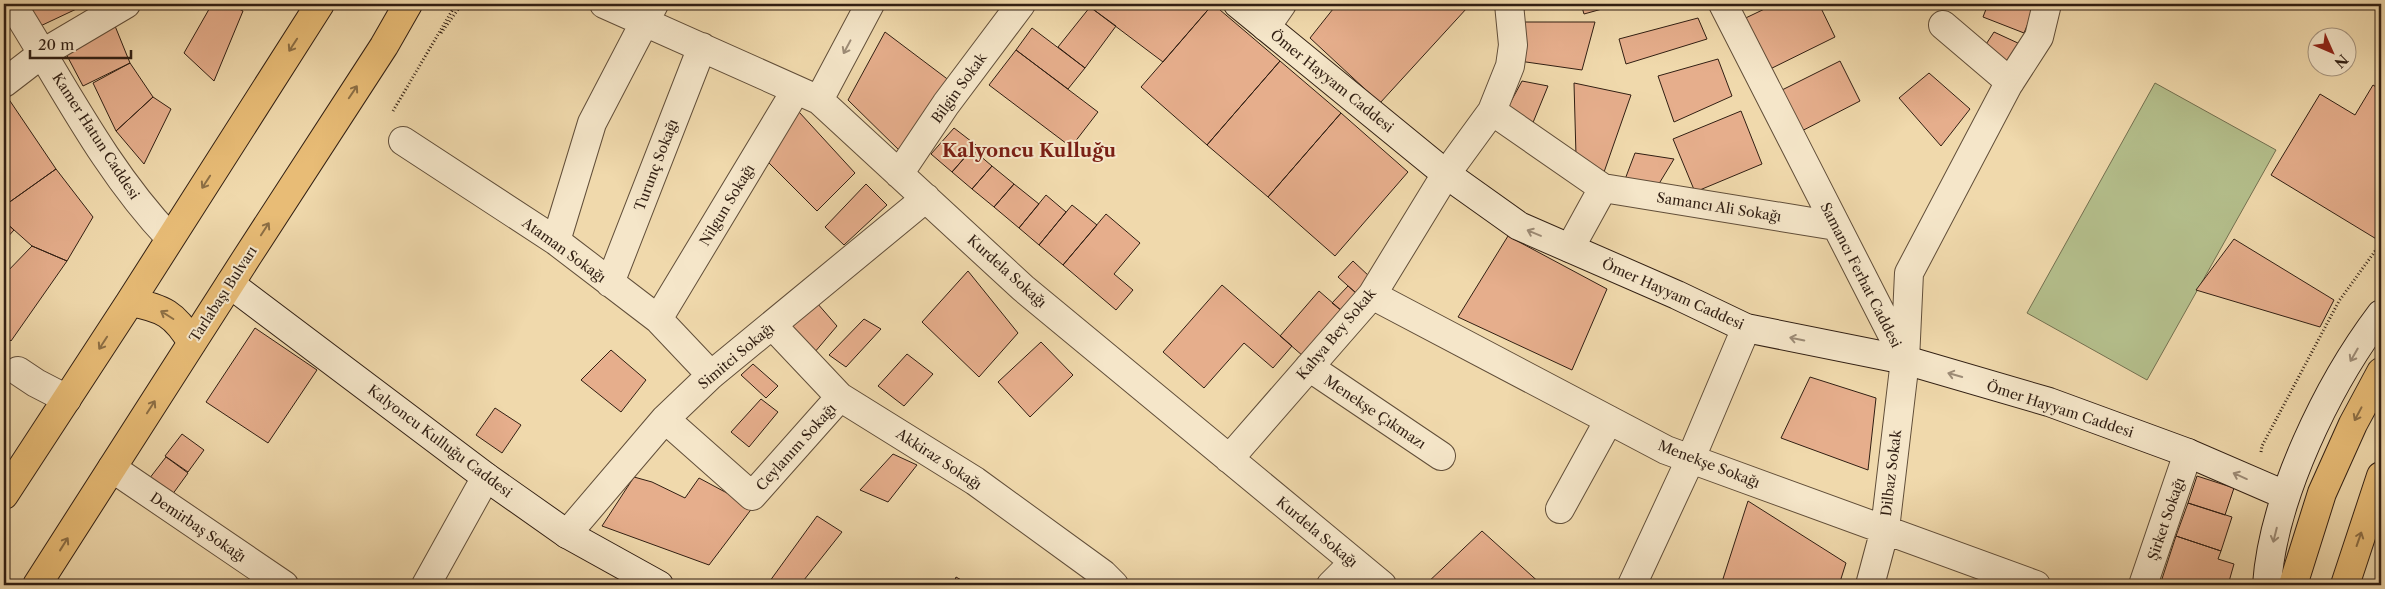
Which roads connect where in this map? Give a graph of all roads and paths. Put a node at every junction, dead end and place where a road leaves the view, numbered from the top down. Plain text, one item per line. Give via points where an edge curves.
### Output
1 (12, 4) edge
2 (126, 4) edge
3 (319, 4) edge
4 (408, 4) edge
5 (456, 4) edge
6 (462, 4) edge
7 (604, 4) edge
8 (870, 4) edge
9 (1021, 4) edge
10 (1238, 4) edge
11 (1282, 4) edge
12 (1509, 4) edge
13 (1723, 4) edge
14 (2047, 4) edge
15 (649, 13) edge
16 (1943, 25) dead end
17 (1266, 26) junction
18 (702, 47) junction
19 (429, 49) junction
20 (43, 53) junction
21 (4, 83) edge
22 (2009, 83) junction
23 (808, 95) junction
24 (1492, 111) junction
25 (389, 118) dead end
26 (403, 141) dead end
27 (899, 174) junction
28 (1446, 174) junction
29 (1602, 188) junction
30 (926, 198) junction
31 (1836, 226) junction
32 (170, 238) junction
33 (556, 241) junction
34 (1570, 248) junction
35 (610, 283) junction
36 (230, 284) junction
37 (1372, 295) junction
38 (130, 302) junction
39 (2381, 314) edge
40 (658, 319) junction
41 (772, 325) junction
42 (1746, 328) junction
43 (192, 343) junction
44 (1905, 360) junction
45 (9, 363) edge
46 (1309, 367) junction
47 (2381, 372) edge
48 (711, 375) junction
49 (840, 397) junction
50 (66, 399) junction
51 (665, 419) junction
52 (1609, 420) junction
53 (2188, 453) junction
54 (1441, 456) dead end
55 (1690, 458) junction
56 (1229, 459) junction
57 (112, 468) junction
58 (2381, 476) edge
59 (486, 477) junction
60 (4, 495) edge
61 (2285, 495) junction
62 (1560, 509) dead end
63 (1885, 529) junction
64 (566, 534) junction
65 (1354, 562) junction
66 (1087, 576) edge
67 (38, 585) edge
68 (284, 585) edge
69 (426, 585) edge
70 (659, 585) edge
71 (1114, 585) edge
72 (1331, 585) edge
73 (1382, 585) edge
74 (1632, 585) edge
75 (1870, 585) edge
76 (2036, 585) edge
77 (2143, 585) edge
78 (2267, 585) edge
79 (2293, 585) edge
80 (2345, 585) edge

1 - 20 street, Kamer Hatun Caddesi
2 - 20 street
3 -> 32 main road
36 -> 4 main road, Tarlabaşı Bulvarı
5 - 19 path
6 - 19 path
7 - 15 street, Kurdela Sokağı
8 -> 23 street, Nilgun Sokağı
9 - 27 street, Bilgin Sokak via 946,104
10 - 17 street, Ömer Hayyam Caddesi
11 - 17 street
12 - 24 street, Kahya Bey Sokak via 1513,45 1510,66
13 - 31 street, Samancı Ferhat Caddesi
14 - 22 street, Samancı Ferhat Caddesi via 2039,37
15 - 18 street, Kurdela Sokağı
15 - 33 street via 592,123
16 - 22 street
17 - 28 street, Ömer Hayyam Caddesi
18 - 23 street, Kurdela Sokağı
18 - 35 street, Turunç Sokağı
19 - 25 path
20 - 21 street
20 - 32 street, Kamer Hatun Caddesi via 115,171
22 - 44 street, Samancı Ferhat Caddesi via 1909,273
23 - 27 street, Kurdela Sokağı
23 - 40 street, Nilgun Sokağı
24 - 28 street, Kahya Bey Sokak
24 - 29 street, Samancı Ali Sokağı
26 - 33 street, Ataman Sokağı
27 - 30 street, Kurdela Sokağı
34 -> 28 street, Ömer Hayyam Caddesi via 1519,226
28 - 37 street, Kahya Bey Sokak
29 - 31 street, Samancı Ali Sokağı
29 - 34 street
30 - 41 street, Simitci Sokağı
30 - 56 street, Kurdela Sokağı via 1023,288
31 - 44 street, Samancı Ferhat Caddesi
32 - 38 main road
33 - 35 street, Ataman Sokağı
34 - 42 street, Ömer Hayyam Caddesi
35 - 40 street, Ataman Sokağı
36 - 43 main road, Tarlabaşı Bulvarı
36 - 59 street, Kalyoncu Kulluğu Caddesi
37 - 46 street, Kahya Bey Sokak
37 - 52 street, Menekşe Sokağı
43 -> 38 main road via 182,326 167,314 152,306
38 -> 50 main road
39 -> 61 street via 2319,417
40 - 48 street, Ataman Sokağı
41 - 48 street, Simitci Sokağı
41 - 49 street, Akkiraz Sokağı
44 -> 42 street, Ömer Hayyam Caddesi
42 - 55 street
57 -> 43 main road, Tarlabaşı Bulvarı
53 -> 44 street, Ömer Hayyam Caddesi via 2049,402
44 - 63 street, Dilbaz Sokak
45 - 50 street via 36,384
46 - 54 street, Menekşe Çıkmazı
46 - 56 street, Kahya Bey Sokak
47 -> 79 main road via 2322,493
48 - 51 street, Simitci Sokağı
49 - 51 street, Ceylanım Sokağı via 752,496
49 - 66 street, Akkiraz Sokağı via 975,481
50 - 60 main road
51 - 64 street, Simitci Sokağı
52 - 55 street, Menekşe Sokağı via 1666,450
52 - 62 street
61 -> 53 street, Ömer Hayyam Caddesi
53 - 77 street, Şirket Sokağı
55 - 63 street, Menekşe Sokağı
55 - 74 street
56 - 65 street, Kurdela Sokağı
67 -> 57 main road, Tarlabaşı Bulvarı
57 - 68 street, Demirbaş Sokağı
80 -> 58 main road
59 - 64 street, Kalyoncu Kulluğu Caddesi
59 - 69 street
61 -> 78 street via 2269,560
63 - 75 street, Dilbaz Sokak
63 - 76 street, Menekşe Sokağı
64 - 70 street, Kalyoncu Kulluğu Caddesi
65 - 72 street
65 - 73 street, Kurdela Sokağı
66 - 71 street, Akkiraz Sokağı

